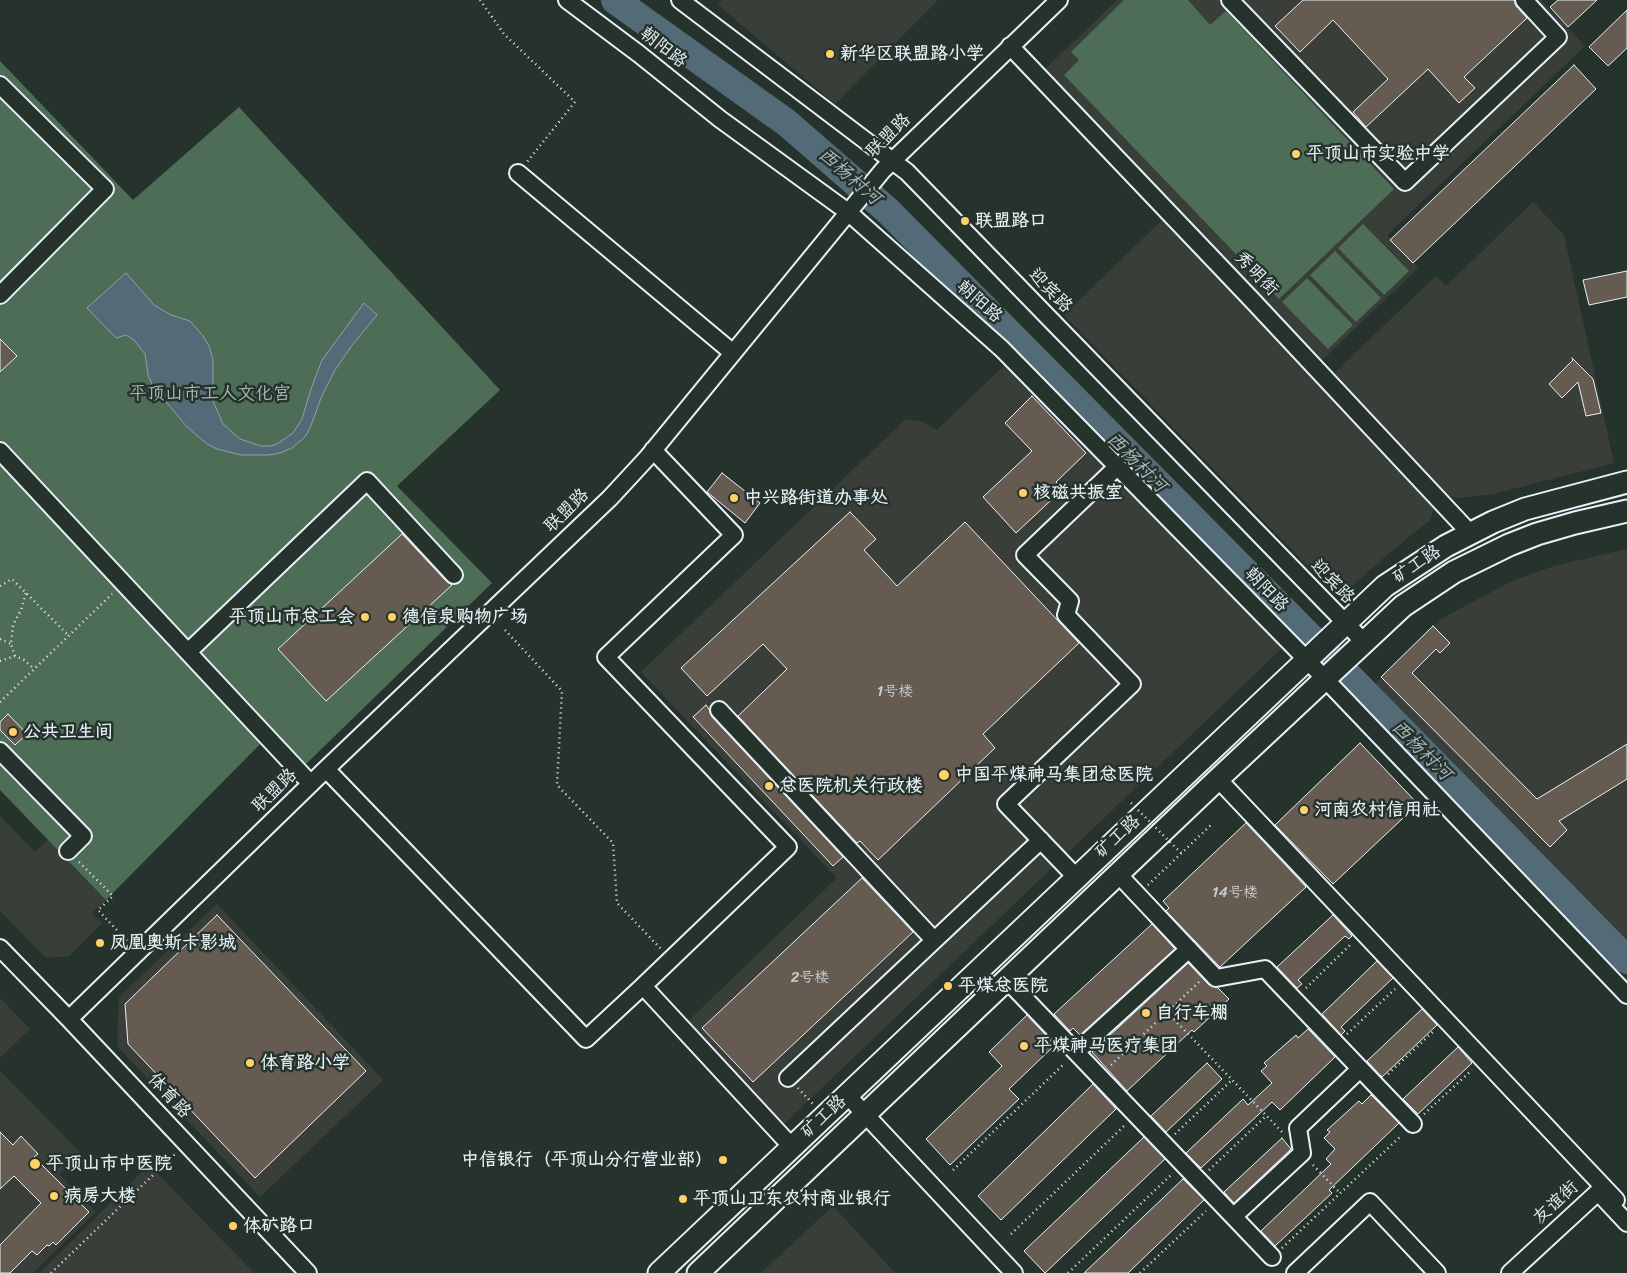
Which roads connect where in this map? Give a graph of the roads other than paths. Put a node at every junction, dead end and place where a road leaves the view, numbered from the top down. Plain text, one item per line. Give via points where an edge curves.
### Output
1 (567, 0) edge
2 (680, 0) edge
3 (1059, 0) edge
4 (1230, 0) edge
5 (1524, 0) edge
6 (1010, 46) junction
7 (0, 85) edge
8 (887, 165) junction
9 (518, 173) road end
10 (851, 209) junction
11 (0, 295) edge
12 (733, 353) junction
13 (653, 450) junction
14 (0, 451) edge
15 (1118, 467) junction
16 (1627, 482) edge
17 (1627, 511) edge
18 (1470, 533) junction
19 (454, 575) dead end
20 (1338, 629) junction
21 (1357, 648) junction
22 (188, 652) junction
23 (1306, 660) junction
24 (1324, 679) junction
25 (719, 710) dead end
26 (0, 751) edge
27 (326, 769) junction
28 (1218, 779) junction
29 (311, 784) junction
30 (1041, 840) junction
31 (68, 851) road end
32 (1118, 874) junction
33 (1076, 877) junction
34 (934, 940) junction
35 (0, 948) edge
36 (1189, 949) junction
37 (1007, 980) junction
38 (643, 986) junction
39 (1627, 995) edge
40 (69, 1019) junction
41 (1076, 1052) junction
42 (1360, 1069) junction
43 (788, 1078) road end
44 (847, 1095) junction
45 (865, 1114) junction
46 (1413, 1124) road end
47 (792, 1147) junction
48 (1616, 1200) dead end
49 (1234, 1216) junction
50 (1627, 1223) edge
51 (1272, 1257) road end
52 (308, 1273) edge
53 (659, 1273) edge
54 (698, 1273) edge
55 (1014, 1273) edge
56 (1295, 1273) edge
57 (1437, 1273) edge
58 (1510, 1273) edge

1 - 10 street, 朝阳路 via 720,119
2 - 8 street, 迎宾路
3 - 6 street, 联盟路
4 - 5 street via 1405,182 1558,37
6 - 8 street, 联盟路
6 - 18 street, 秀明街
7 - 11 street via 105,189
8 - 10 street, 联盟路
8 - 20 street, 迎宾路 via 907,172
9 - 12 street
10 - 12 street, 联盟路
10 - 15 street, 朝阳路 via 1002,349
12 - 13 street, 联盟路
13 - 27 street, 联盟路 via 610,498
13 - 38 street via 734,535 606,657 788,847
14 - 22 street
15 - 23 street, 朝阳路
15 - 30 street via 1026,555 1070,601 1066,615 1132,684 1006,804
16 - 18 main road, 矿工路 via 1526,509
17 - 21 main road, 矿工路 via 1537,534 1487,555 1454,572 1403,606
18 - 20 main road, 矿工路 via 1385,586
19 - 22 street via 367,481
20 - 21 street, 迎宾路
20 - 23 main road, 矿工路
21 - 24 main road, 矿工路
22 - 29 street
23 - 24 street, 朝阳路
23 - 33 main road, 矿工路
24 - 28 main road, 矿工路
24 - 39 street, 朝阳路
25 - 34 street
26 - 31 street via 83,836
27 - 29 street, 联盟路
27 - 38 street via 586,1039
28 - 32 main road, 矿工路
28 - 48 street
29 - 40 street, 联盟路
30 - 33 street
30 - 34 street
32 - 36 street
32 - 37 main road, 矿工路
33 - 44 main road, 矿工路
34 - 43 street
35 - 40 street, 体育路
36 - 41 street
36 - 42 street via 1216,978 1265,969
37 - 41 street
37 - 45 main road, 矿工路
38 - 47 street
40 - 52 street, 体育路
41 - 49 street
42 - 46 street
42 - 49 street via 1298,1128 1302,1153
44 - 45 street
44 - 47 main road, 矿工路
45 - 54 main road, 矿工路
45 - 55 street
47 - 53 main road, 矿工路
49 - 51 street
50 - 58 street, 友谊街 via 1598,1192
56 - 57 street via 1370,1202

